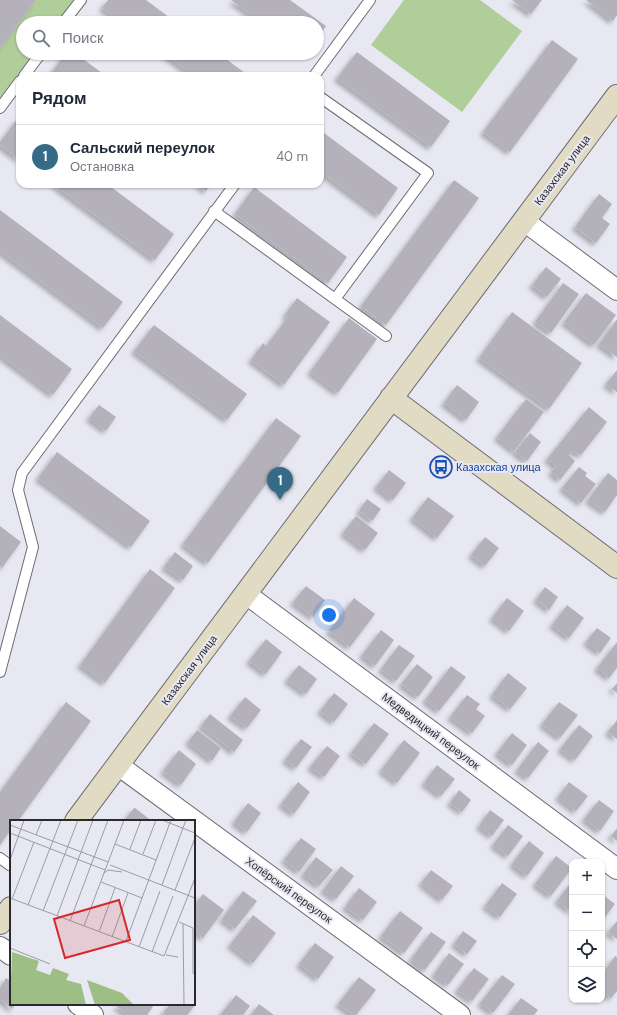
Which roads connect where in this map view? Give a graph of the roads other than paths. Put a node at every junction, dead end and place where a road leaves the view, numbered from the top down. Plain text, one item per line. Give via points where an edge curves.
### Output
1 (81, 0) edge
2 (370, 0) edge
3 (69, 16) edge
4 (36, 60) edge
5 (27, 72) edge
6 (317, 72) edge
7 (16, 86) edge
8 (617, 96) edge
9 (324, 100) edge
10 (0, 108) edge
11 (232, 188) edge
12 (214, 212) junction
13 (524, 221) junction
14 (617, 290) edge
15 (335, 299) junction
16 (386, 336) dead end
17 (391, 398) junction
18 (617, 566) edge
19 (246, 594) junction
20 (0, 672) edge
21 (118, 765) junction
22 (77, 820) edge
23 (193, 820) edge
24 (195, 821) edge
25 (0, 858) edge
26 (10, 865) edge
27 (617, 869) edge
28 (10, 909) edge
29 (0, 923) edge
30 (0, 947) edge
31 (10, 954) edge
32 (79, 1005) edge
33 (93, 1015) edge
34 (460, 1015) edge

1 - 3 lane
2 - 6 lane
4 - 5 lane
7 - 10 lane
8 - 13 main road, Казахская улица
9 - 15 lane via 428,173
11 - 12 lane
12 - 15 lane
12 - 20 lane via 22,473 18,490 33,547
13 - 14 street
13 - 17 main road, Казахская улица
15 - 16 lane
17 - 18 main road
17 - 19 main road, Казахская улица
19 - 21 main road, Казахская улица
19 - 27 street, Медведицкий переулок
21 - 22 main road, Казахская улица
21 - 23 street, Хопёрский переулок
24 - 34 street, Хопёрский переулок
25 - 26 lane
28 - 29 main road
30 - 31 street
32 - 33 street

